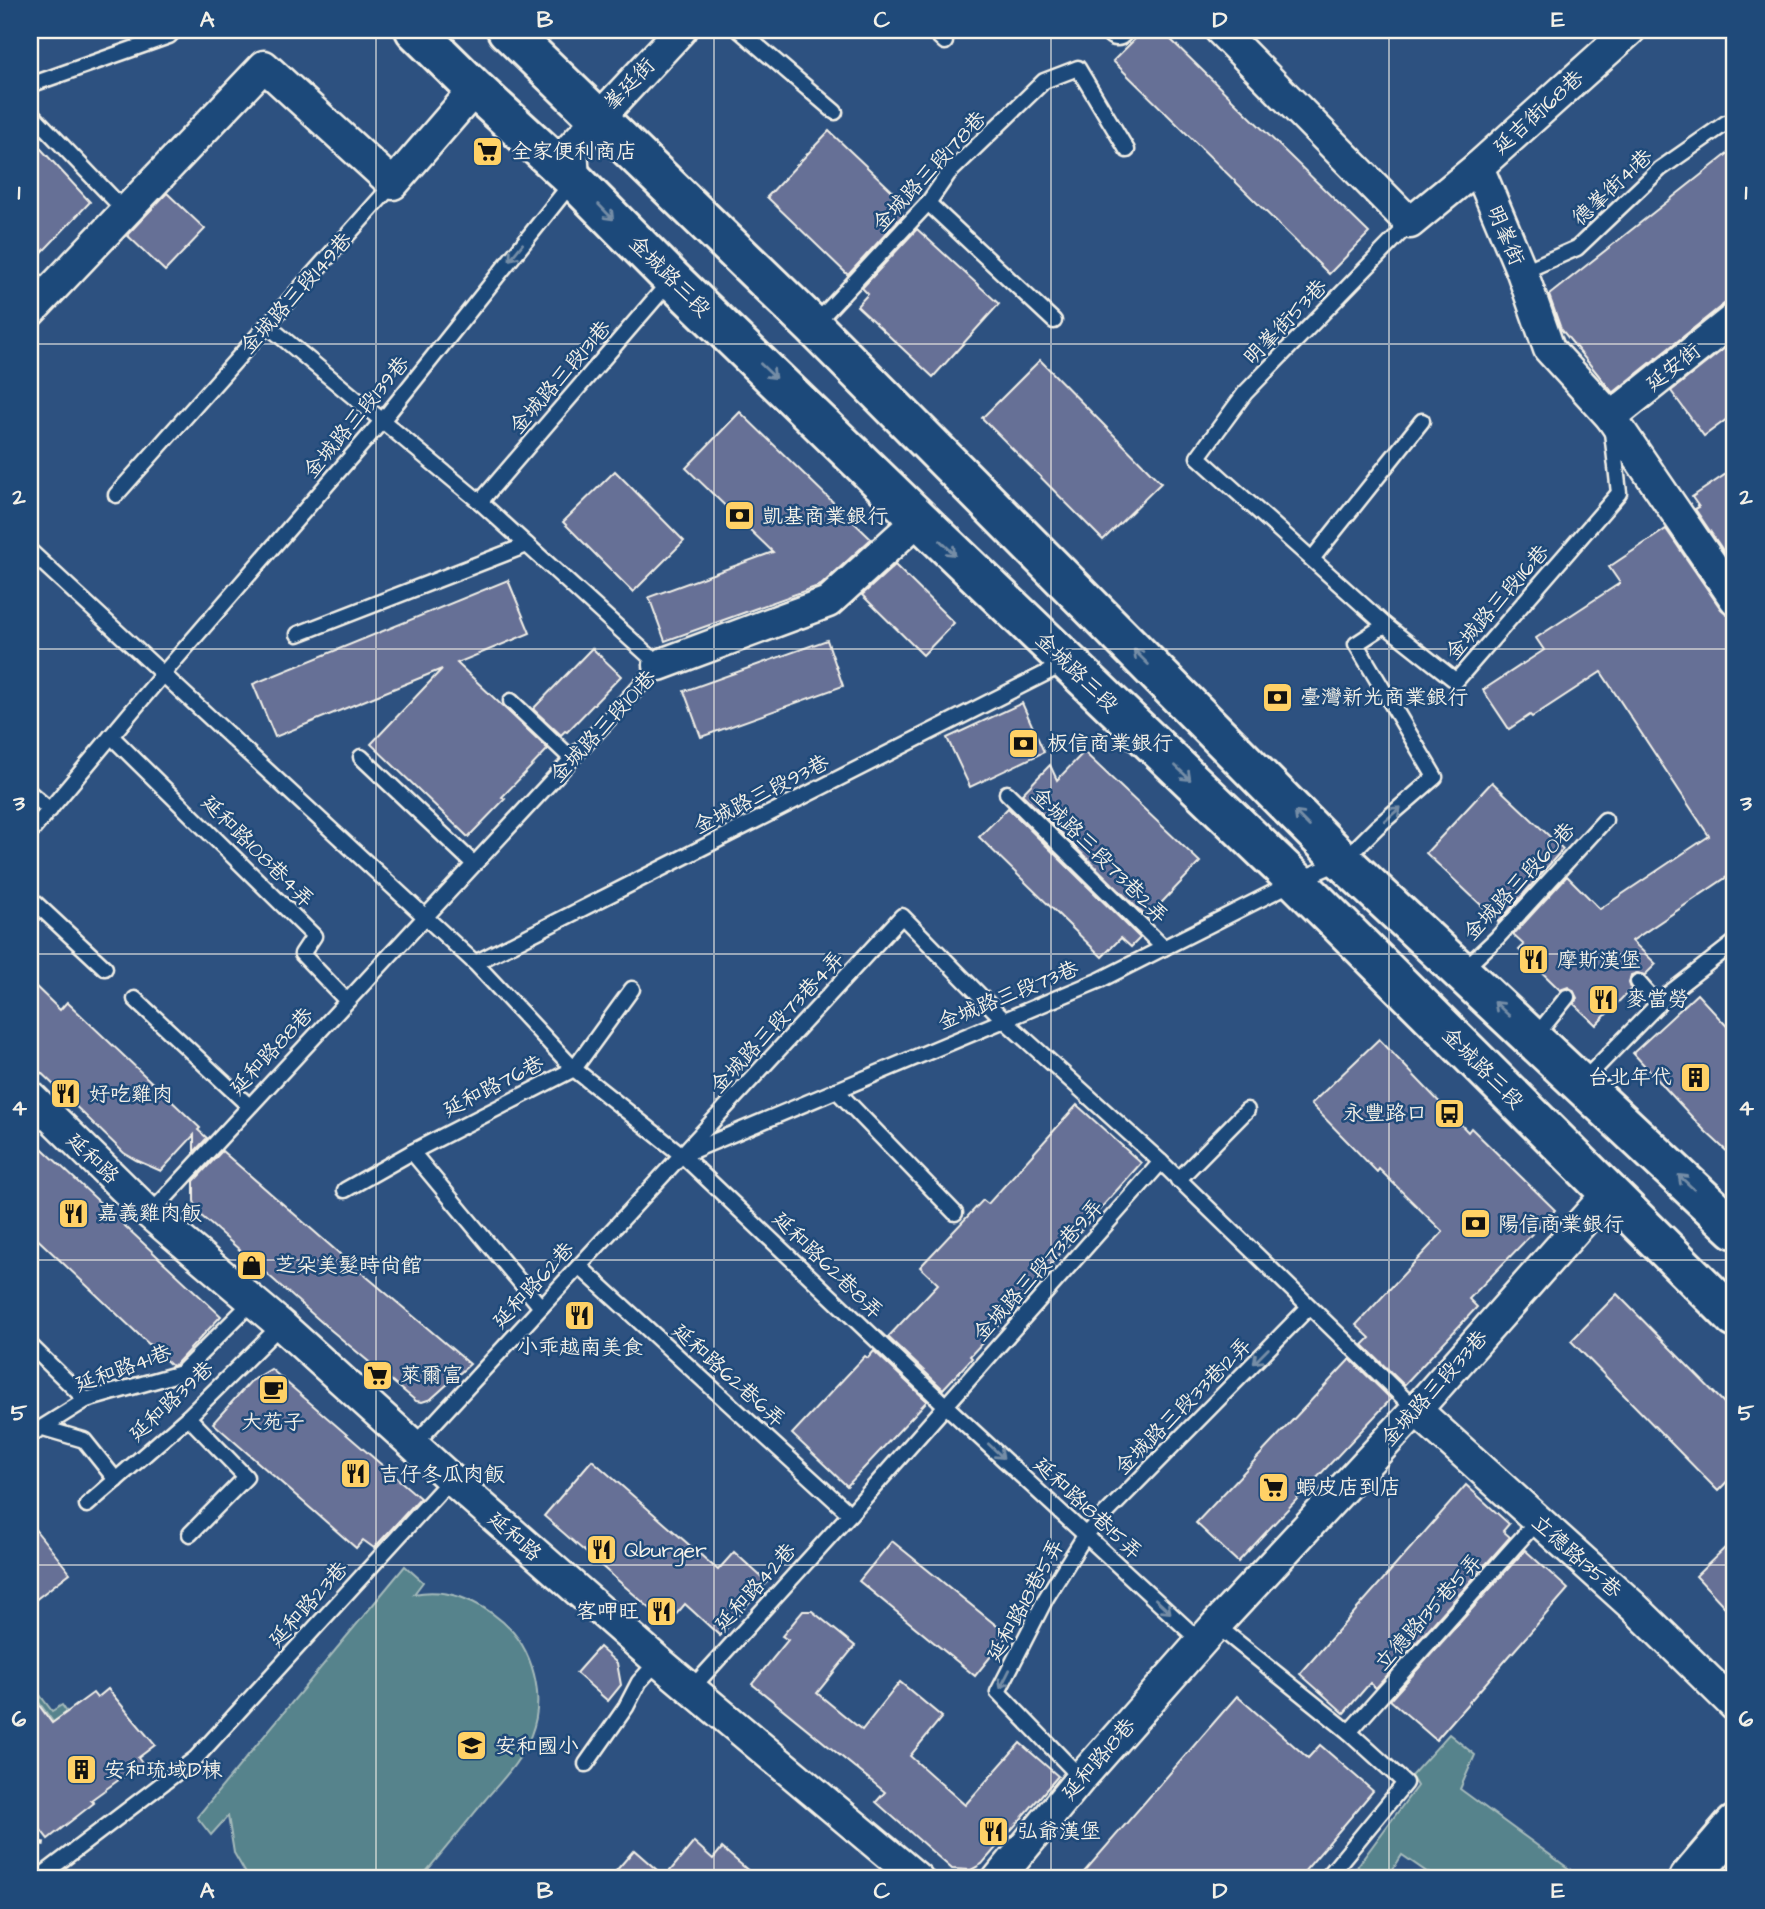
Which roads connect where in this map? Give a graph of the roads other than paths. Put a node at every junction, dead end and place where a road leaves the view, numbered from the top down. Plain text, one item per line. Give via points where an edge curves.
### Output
1 (175, 30) edge
2 (415, 30) edge
3 (507, 30) edge
4 (681, 30) edge
5 (739, 30) edge
6 (932, 30) edge
7 (1220, 30) edge
8 (1630, 30) edge
9 (945, 42) dead end
10 (30, 85) edge
11 (475, 89) junction
12 (30, 112) edge
13 (835, 112) dead end
14 (598, 117) junction
15 (1726, 123) dead end
16 (1127, 150) dead end
17 (1478, 167) junction
18 (574, 180) junction
19 (393, 184) junction
20 (928, 203) junction
21 (126, 212) junction
22 (1410, 223) junction
23 (1522, 272) junction
24 (672, 279) junction
25 (30, 312) edge
26 (1735, 318) edge
27 (1054, 321) dead end
28 (267, 325) junction
29 (813, 326) junction
30 (1611, 416) junction
31 (382, 421) junction
32 (1422, 421) dead end
33 (116, 495) dead end
34 (480, 502) junction
35 (919, 519) junction
36 (527, 545) junction
37 (33, 555) edge
38 (1312, 558) junction
39 (1735, 599) edge
40 (1385, 625) junction
41 (298, 634) dead end
42 (1067, 663) junction
43 (660, 665) junction
44 (163, 674) junction
45 (511, 701) dead end
46 (111, 736) junction
47 (360, 757) dead end
48 (572, 759) junction
49 (30, 793) edge
50 (1007, 793) dead end
51 (50, 810) junction
52 (1605, 820) dead end
53 (30, 834) edge
54 (1343, 861) junction
55 (474, 864) junction
56 (1296, 881) junction
57 (30, 898) edge
58 (425, 917) junction
59 (1735, 942) edge
60 (1164, 948) junction
61 (475, 963) junction
62 (105, 968) dead end
63 (1462, 971) junction
64 (1638, 982) dead end
65 (632, 989) dead end
66 (1567, 997) dead end
67 (135, 999) dead end
68 (346, 1000) junction
69 (1658, 1004) junction
70 (1003, 1019) junction
71 (1534, 1038) junction
72 (573, 1069) junction
73 (1581, 1083) junction
74 (836, 1090) junction
75 (30, 1096) edge
76 (249, 1106) junction
77 (1247, 1110) dead end
78 (412, 1152) junction
79 (682, 1155) junction
80 (1161, 1162) junction
81 (1178, 1180) junction
82 (345, 1191) dead end
83 (1608, 1193) junction
84 (955, 1213) dead end
85 (150, 1214) junction
86 (1735, 1229) edge
87 (580, 1267) junction
88 (253, 1302) junction
89 (540, 1306) junction
90 (1309, 1307) junction
91 (1735, 1318) edge
92 (281, 1325) junction
93 (30, 1345) edge
94 (86, 1400) junction
95 (945, 1405) junction
96 (1416, 1410) junction
97 (188, 1417) junction
98 (36, 1431) edge
99 (414, 1445) junction
100 (451, 1479) junction
101 (116, 1480) junction
102 (87, 1505) dead end
103 (850, 1514) junction
104 (1538, 1520) junction
105 (190, 1534) dead end
106 (1086, 1534) junction
107 (1208, 1633) junction
108 (658, 1661) junction
109 (692, 1688) junction
110 (1735, 1706) edge
111 (1349, 1732) junction
112 (586, 1764) dead end
113 (1081, 1778) junction
114 (1735, 1825) edge
115 (37, 1879) edge
116 (918, 1879) edge
117 (998, 1879) edge
118 (1326, 1879) edge
119 (1689, 1879) edge

1 - 10 lane
2 - 11 main road, 金城路三段
3 - 14 main road
4 - 14 street, 峯廷街
5 - 13 lane
6 - 9 lane
7 - 22 street
8 - 17 street, 延吉街168巷
11 - 18 main road, 金城路三段
11 - 19 street, 金城路三段149巷
12 - 21 lane
14 - 18 street, 峯廷街 via 572,147
14 - 29 main road
15 - 23 lane, 德峯街41巷 via 1660,169 1577,248
16 - 20 lane, 金城路三段178巷 via 1079,68 1044,81 948,174
17 - 22 street
17 - 23 street, 明峯街
18 -> 24 main road, 金城路三段
18 -> 31 lane, 金城路三段139巷
19 - 21 street via 264,66
19 - 28 lane, 金城路三段149巷
20 - 27 lane
20 - 29 lane, 金城路三段178巷
21 - 25 street
22 - 38 lane, 明峯街53巷 via 1245,393 1198,457
23 - 30 street, 明峯街 via 1549,349
24 - 34 lane, 金城路三段131巷
24 -> 35 main road, 金城路三段
26 - 30 street, 延安街
28 - 31 lane
28 - 33 lane, 金城路三段149巷
54 -> 29 main road
30 - 39 street, 明峯街
30 - 40 lane, 金城路三段116巷 via 1619,493 1456,681
31 - 34 lane
31 - 44 lane, 金城路三段139巷
32 - 38 lane
34 - 36 lane
35 -> 42 main road, 金城路三段
35 - 43 street, 金城路三段101巷 via 828,602
36 - 41 lane
36 - 43 lane
37 - 44 lane, 延和路62巷8弄
38 - 40 lane
54 -> 40 lane via 1434,777 1356,643
42 -> 56 main road, 金城路三段
42 - 61 lane, 金城路三段93巷
43 - 48 lane, 金城路三段101巷
44 - 46 lane, 金城路三段139巷
44 - 58 lane, 延和路62巷8弄
45 - 48 lane
46 - 51 lane, 金城路三段139巷
46 - 68 lane, 延和路108巷4弄 via 314,936 302,954
47 - 55 lane
48 - 55 lane, 金城路三段101巷
49 - 51 lane
50 - 60 lane, 金城路三段73巷2弄
51 - 53 lane, 金城路三段139巷
52 - 63 lane, 金城路三段60巷
54 - 56 lane, 金城路三段73巷
54 - 63 main road
55 - 58 lane, 金城路三段101巷
56 - 60 lane, 金城路三段73巷
56 - 83 main road, 金城路三段
57 - 62 lane
58 - 61 lane, 延和路62巷8弄
58 - 68 lane, 延和路88巷
59 - 69 lane
60 - 70 lane, 金城路三段73巷
61 - 72 lane, 延和路62巷8弄
71 -> 63 main road
64 - 69 lane
65 - 72 lane, 延和路76巷
66 - 71 lane
67 - 76 lane
68 - 76 lane, 延和路88巷
69 - 73 lane
70 - 74 lane, 金城路三段73巷
70 - 79 lane, 金城路三段73巷4弄 via 902,916
70 - 80 lane
71 - 73 main road
72 - 78 lane, 延和路76巷
72 - 79 lane, 延和路62巷8弄
86 -> 73 main road
74 - 79 lane, 金城路三段73巷
74 - 84 lane
75 - 85 street, 延和路
76 - 85 lane, 延和路88巷
77 - 81 lane
78 - 82 lane, 延和路76巷
78 - 89 lane
79 - 87 lane, 延和路62巷
79 - 95 lane, 延和路62巷8弄
80 - 81 lane
80 - 95 lane, 金城路三段73巷9弄
81 - 90 lane
83 - 91 main road, 金城路三段
83 - 96 street, 金城路三段33巷
85 - 88 street, 延和路
87 - 89 lane, 延和路62巷
87 - 103 lane, 延和路62巷6弄
88 - 92 street, 延和路
88 - 94 lane, 延和路41巷 via 181,1373
89 - 99 lane, 延和路62巷
90 - 96 lane
90 -> 106 lane, 金城路三段33巷12弄
92 - 97 lane, 延和路39巷
92 - 99 street, 延和路
93 - 94 lane
94 - 98 lane, 延和路41巷
95 - 103 lane, 金城路三段73巷9弄
95 -> 106 lane, 延和路18巷15弄
96 - 104 street, 立德路135巷
96 - 107 street, 金城路三段33巷
97 - 101 lane, 延和路39巷
97 - 105 lane via 246,1476
98 - 101 lane via 84,1440
99 - 100 street, 延和路
100 - 108 street, 延和路
100 - 115 lane, 延和路23巷 via 196,1758
101 - 102 lane, 延和路39巷
103 - 109 lane, 延和路42巷
104 - 110 street, 立德路135巷
104 - 111 lane, 立德路135巷5弄
106 -> 107 lane, 延和路18巷15弄
106 -> 113 lane, 延和路18巷5弄 via 1046,1598 998,1692
107 - 111 lane, 延和路18巷15弄
107 - 113 street, 延和路18巷
108 - 109 street, 延和路
108 - 112 lane via 639,1682
109 - 116 street, 延和路
111 - 118 lane, 延和路18巷15弄 via 1405,1783
113 - 117 street, 延和路18巷
114 - 119 main road

